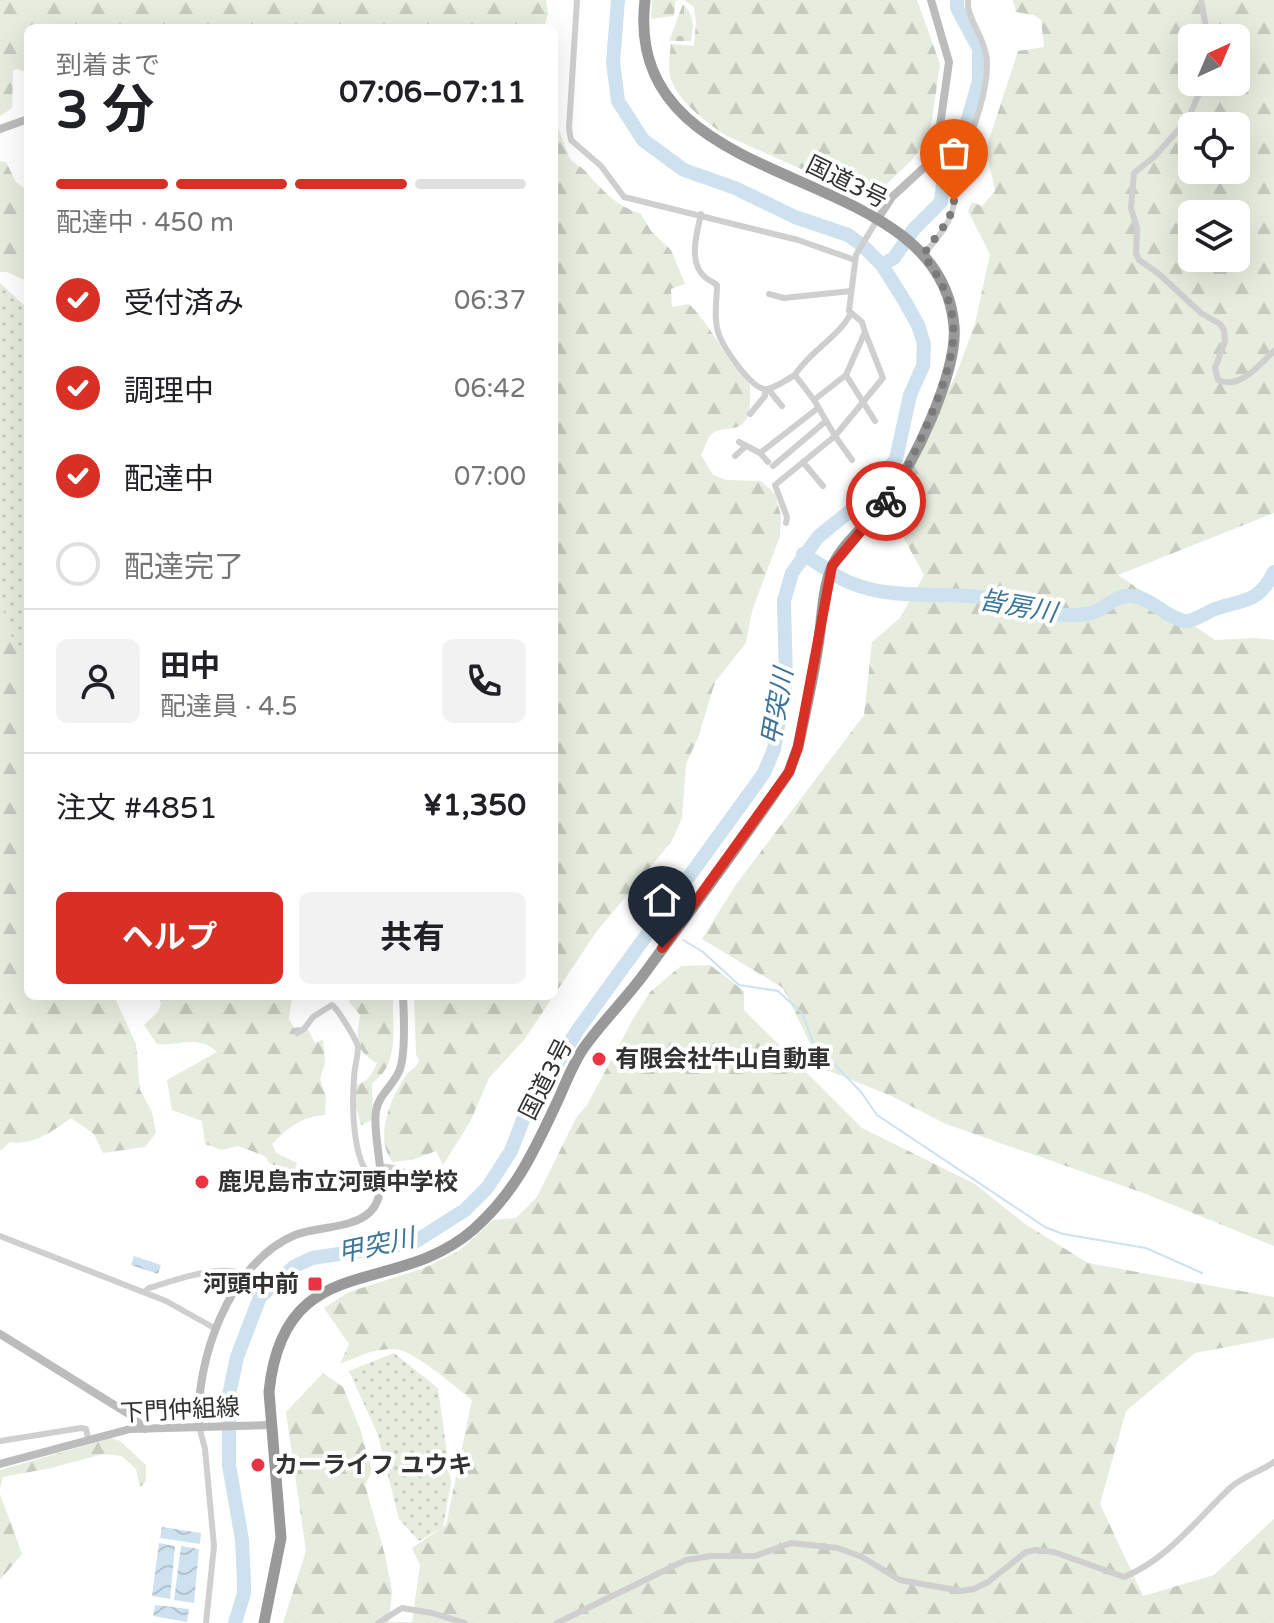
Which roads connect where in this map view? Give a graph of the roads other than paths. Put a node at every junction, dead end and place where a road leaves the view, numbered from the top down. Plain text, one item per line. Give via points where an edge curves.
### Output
1 (577, 0) edge
2 (645, 0) edge
3 (931, 0) edge
4 (968, 0) edge
5 (1201, 0) edge
6 (1205, 24) edge
7 (1198, 96) edge
8 (24, 120) edge
9 (0, 129) edge
10 (701, 214) junction
11 (875, 224) junction
12 (923, 255) junction
13 (856, 258) junction
14 (851, 291) junction
15 (769, 294) dead end
16 (851, 313) junction
17 (865, 332) junction
18 (1274, 351) edge
19 (795, 375) junction
20 (846, 375) junction
21 (766, 389) junction
22 (814, 400) junction
23 (863, 402) junction
24 (782, 406) dead end
25 (818, 408) junction
26 (750, 414) dead end
27 (826, 421) junction
28 (875, 421) dead end
29 (835, 436) junction
30 (760, 453) junction
31 (735, 456) dead end
32 (852, 460) dead end
33 (803, 462) junction
34 (823, 486) dead end
35 (786, 523) dead end
36 (334, 1000) edge
37 (403, 1000) edge
38 (334, 1006) junction
39 (297, 1033) dead end
40 (379, 1166) junction
41 (413, 1180) dead end
42 (380, 1182) junction
43 (0, 1236) edge
44 (244, 1274) junction
45 (144, 1292) junction
46 (216, 1329) junction
47 (0, 1334) edge
48 (270, 1425) junction
49 (201, 1426) junction
50 (145, 1429) junction
51 (88, 1438) junction
52 (0, 1441) edge
53 (1274, 1462) edge
54 (0, 1464) edge
55 (206, 1623) edge
56 (264, 1623) edge
57 (378, 1623) edge
58 (465, 1623) edge
59 (557, 1623) edge

1 - 10 street via 571,140 627,199
2 - 11 highway, 国道3号 via 651,60 682,114 724,145
3 - 11 street via 949,62 938,140 930,162 892,197
4 - 12 street via 984,43 984,84 971,131 956,160 949,219
5 - 6 street
7 - 18 street via 1188,119 1134,173 1136,253 1143,265 1224,330 1215,368 1218,380 1234,382 1248,376
8 - 9 street
10 - 13 street
10 - 21 street via 693,248 701,272 717,285 718,333 748,379
11 - 12 highway, 国道3号 via 899,234
11 - 13 street
12 - 48 highway, 国道3号 via 951,307 951,363 910,465 832,566 789,772 581,1052 526,1166 503,1200 440,1253 334,1285 292,1322 271,1369
13 - 14 street
14 - 15 street via 784,298
14 - 16 street
16 - 17 street
16 - 19 street
17 - 20 street
17 - 23 street via 883,378
19 - 21 street
19 - 22 street
20 - 22 street
20 - 23 street
21 - 24 street
21 - 26 street
22 - 25 street
23 - 28 street
23 - 29 street
25 - 27 street
25 - 30 street
27 - 29 street
27 - 30 street via 771,464
29 - 32 street
29 - 33 street
30 - 31 street via 742,444
33 - 34 street
33 - 35 street via 775,485
36 - 38 street
37 - 40 street via 400,1069 376,1112
38 - 39 street via 317,1013
38 - 42 street via 358,1045 355,1147 365,1171
40 - 41 street via 397,1168
40 - 42 street
42 - 44 street via 379,1201 363,1217 294,1236 266,1252
43 - 45 street
44 - 45 street via 207,1273
44 - 46 street
45 - 46 street
46 - 49 street via 203,1382
47 - 50 street
48 - 49 street, 下門仲組線
48 - 56 highway, 国道3号 via 281,1538
49 - 50 street, 下門仲組線
49 - 55 street via 214,1546
50 - 51 street, 下門仲組線
51 - 52 street via 81,1428
51 - 54 street, 下門仲組線
53 - 59 street via 1239,1481 1168,1548 1124,1577 1036,1550 988,1582 961,1591 900,1580 838,1548 791,1543 755,1556 686,1560
57 - 58 street via 402,1608

